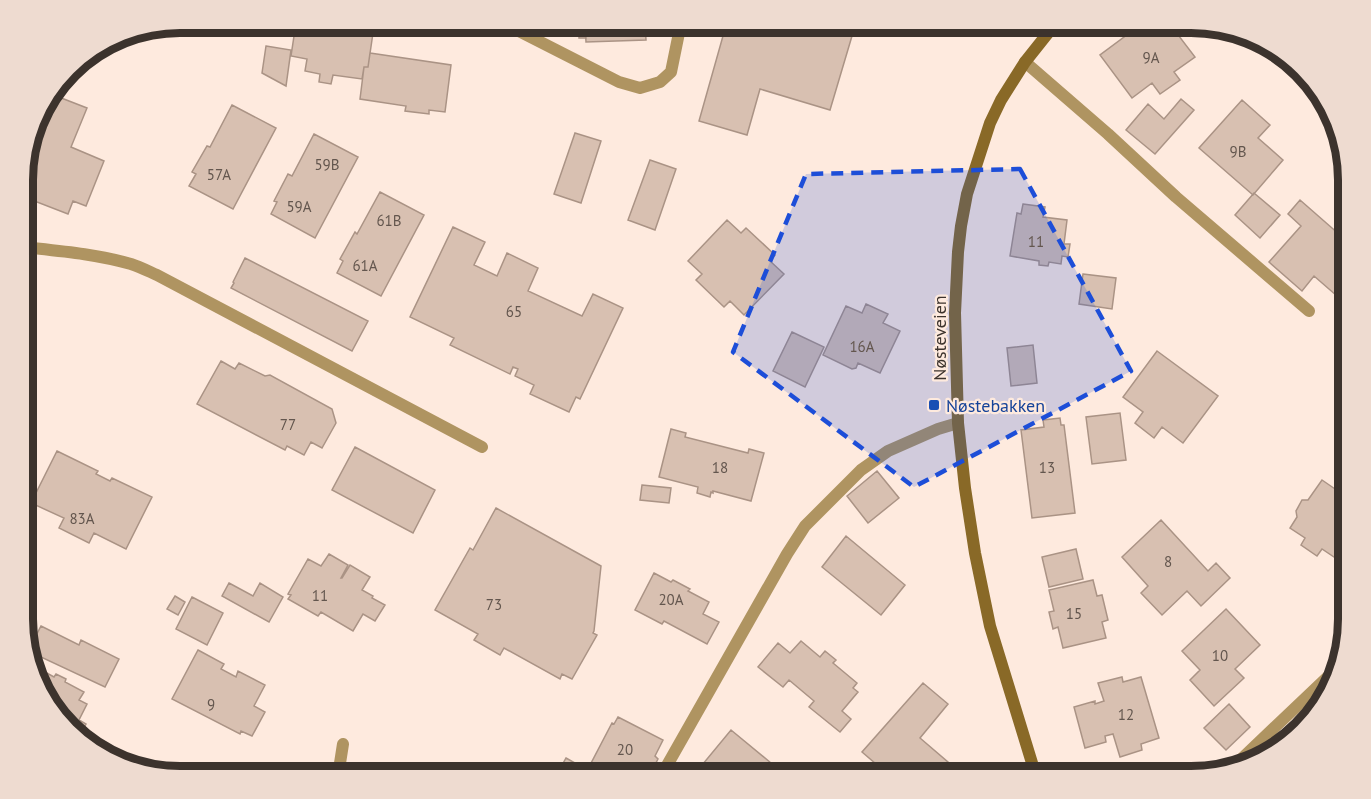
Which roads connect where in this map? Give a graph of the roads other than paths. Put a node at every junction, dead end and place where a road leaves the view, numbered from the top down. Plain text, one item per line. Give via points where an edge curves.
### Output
1 (524, 33) edge
2 (679, 33) edge
3 (1047, 33) edge
4 (1025, 62) junction
5 (33, 248) edge
6 (1309, 311) dead end
7 (958, 423) junction
8 (482, 447) dead end
9 (1325, 679) edge
10 (343, 744) dead end
11 (1244, 756) edge
12 (340, 766) edge
13 (667, 766) edge
14 (1033, 766) edge

1 - 2 street via 619,82 640,88 660,82 671,72
3 - 4 main road, Nøsteveien
4 - 6 street
4 - 7 main road, Nøsteveien via 990,123 961,226 955,313
5 - 8 street via 104,258 157,275
7 - 13 street via 888,451 861,470 805,525
7 - 14 main road, Nøsteveien via 975,553 990,626
9 - 11 street
10 - 12 street

